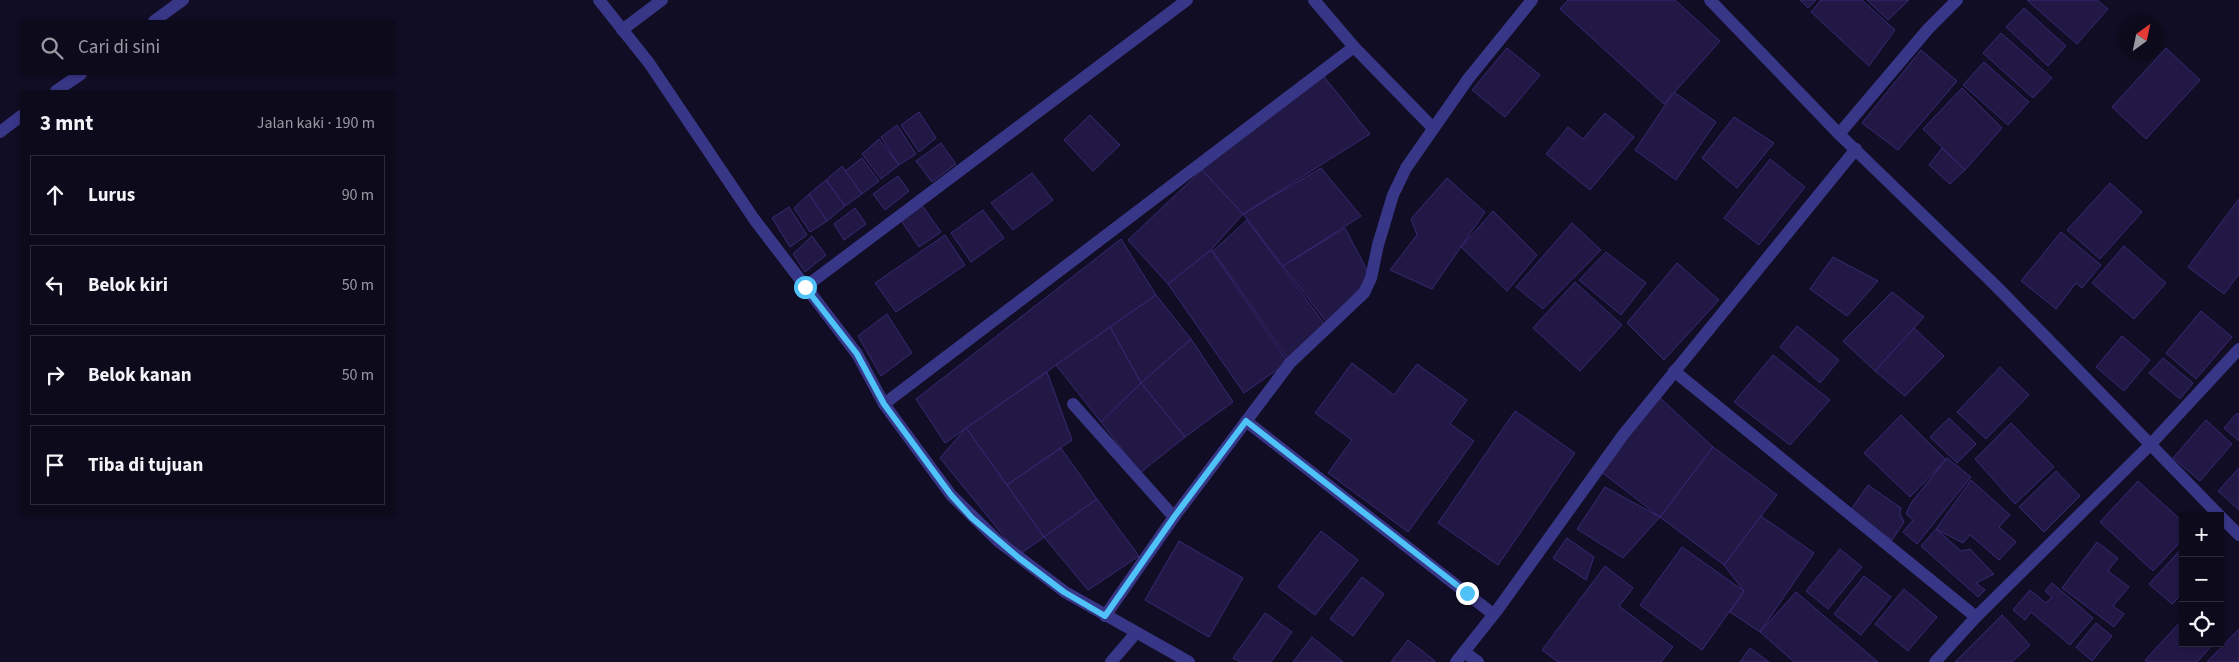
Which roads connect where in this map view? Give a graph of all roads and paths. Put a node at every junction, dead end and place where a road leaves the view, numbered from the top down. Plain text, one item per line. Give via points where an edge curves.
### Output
1 (183, 0) edge
2 (599, 0) edge
3 (662, 0) edge
4 (1187, 0) edge
5 (1314, 0) edge
6 (1532, 0) edge
7 (1710, 0) edge
8 (1957, 0) edge
9 (155, 20) edge
10 (622, 30) junction
11 (1354, 47) junction
12 (80, 75) edge
13 (57, 90) edge
14 (20, 117) edge
15 (1433, 128) junction
16 (0, 132) edge
17 (1839, 134) junction
18 (1856, 150) junction
19 (805, 287) junction
20 (2239, 349) edge
21 (1674, 371) junction
22 (884, 404) junction
23 (1072, 404) dead end
24 (1246, 421) junction
25 (2150, 445) junction
26 (2216, 512) edge
27 (1174, 517) junction
28 (2224, 520) edge
29 (2239, 535) edge
30 (1493, 614) junction
31 (1105, 616) junction
32 (1976, 617) junction
33 (1136, 634) junction
34 (1460, 657) edge
35 (1939, 661) edge
36 (1111, 662) edge
37 (1189, 662) edge
38 (1478, 662) edge

1 - 9 street
2 - 10 street
3 - 10 street
4 - 19 street
5 - 11 street
6 - 15 street
7 - 17 street
8 - 17 street via 1928,29
10 - 19 street via 649,63 754,219
11 - 15 street
11 - 22 street
12 - 13 street
14 - 16 street
15 - 24 street via 1406,168 1394,195 1364,293 1290,363
17 - 18 street
18 - 21 street
18 - 25 street via 1997,287
19 - 22 street via 857,354
20 - 25 street
21 - 30 street via 1623,435
21 - 32 street
22 - 31 street via 951,495 972,518 1030,567
23 - 27 street
24 - 27 street
24 - 30 street
25 - 26 street
25 - 32 street
27 - 31 street
28 - 29 street
30 - 34 street
31 - 33 street
32 - 35 street
33 - 36 street
33 - 37 street
34 - 38 street

